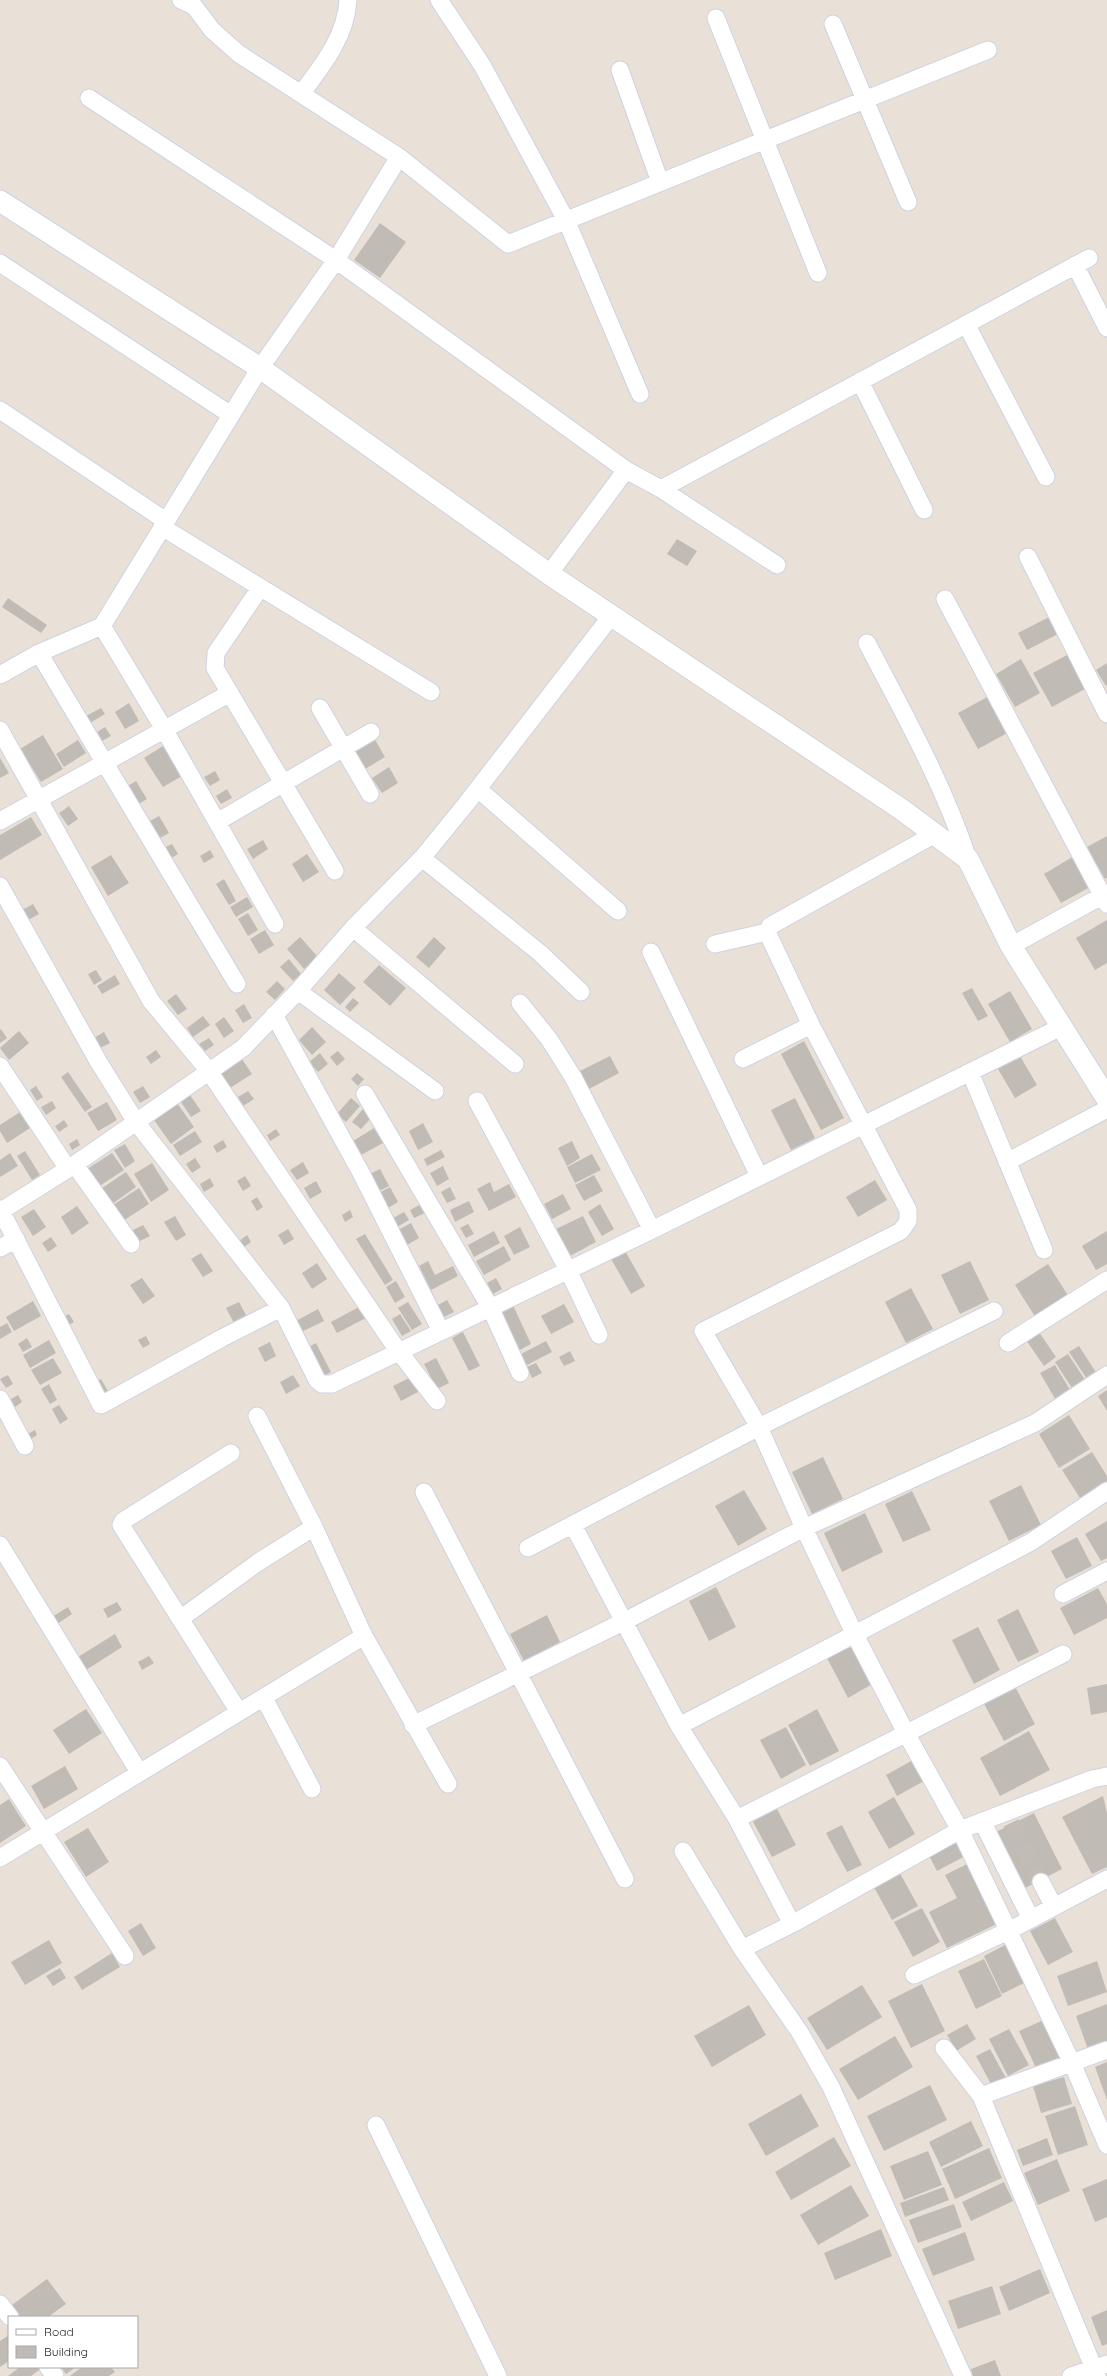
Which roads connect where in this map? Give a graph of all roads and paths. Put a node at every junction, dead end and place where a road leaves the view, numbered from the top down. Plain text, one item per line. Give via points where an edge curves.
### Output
1 (181, 0) edge
2 (348, 0) edge
3 (439, 0) edge
4 (716, 18) dead end
5 (833, 24) dead end
6 (988, 50) dead end
7 (620, 70) dead end
8 (301, 94) junction
9 (89, 98) dead end
10 (866, 101) junction
11 (766, 138) junction
12 (399, 157) junction
13 (660, 182) junction
14 (0, 201) edge
15 (908, 202) dead end
16 (567, 222) junction
17 (336, 260) junction
18 (0, 263) edge
19 (818, 272) dead end
20 (966, 324) junction
21 (1107, 328) edge
22 (260, 368) junction
23 (860, 381) junction
24 (640, 394) dead end
25 (0, 410) edge
26 (231, 415) junction
27 (626, 470) junction
28 (1046, 477) dead end
29 (661, 489) junction
30 (924, 510) dead end
31 (164, 524) junction
32 (1028, 557) dead end
33 (777, 565) dead end
34 (549, 574) junction
35 (260, 588) junction
36 (945, 599) dead end
37 (612, 615) junction
38 (102, 626) junction
39 (867, 643) dead end
40 (39, 653) junction
41 (0, 675) edge
42 (230, 692) junction
43 (430, 692) dead end
44 (320, 708) dead end
45 (1107, 714) edge
46 (164, 729) junction
47 (0, 730) edge
48 (371, 732) dead end
49 (343, 748) junction
50 (103, 762) junction
51 (283, 783) junction
52 (478, 789) junction
53 (370, 794) dead end
54 (38, 799) junction
55 (0, 821) edge
56 (217, 822) junction
57 (935, 834) junction
58 (422, 858) junction
59 (968, 859) junction
60 (335, 871) dead end
61 (0, 886) edge
62 (1105, 897) edge
63 (618, 911) dead end
64 (275, 924) dead end
65 (353, 928) junction
66 (767, 932) junction
67 (715, 944) dead end
68 (1011, 946) junction
69 (651, 952) dead end
70 (237, 984) dead end
71 (298, 991) junction
72 (581, 992) dead end
73 (520, 1003) dead end
74 (274, 1015) junction
75 (811, 1025) junction
76 (1063, 1026) junction
77 (743, 1059) dead end
78 (515, 1064) dead end
79 (0, 1066) edge
80 (208, 1070) junction
81 (970, 1072) junction
82 (435, 1091) dead end
83 (365, 1094) dead end
84 (1107, 1099) edge
85 (478, 1101) dead end
86 (1107, 1109) edge
87 (136, 1122) junction
88 (865, 1126) junction
89 (1007, 1162) junction
90 (72, 1167) junction
91 (759, 1176) junction
92 (0, 1210) edge
93 (652, 1230) junction
94 (16, 1238) junction
95 (131, 1244) dead end
96 (0, 1248) edge
97 (1044, 1250) dead end
98 (568, 1270) junction
99 (1107, 1280) edge
100 (490, 1307) junction
101 (281, 1308) junction
102 (994, 1311) dead end
103 (441, 1331) junction
104 (599, 1335) dead end
105 (1008, 1343) dead end
106 (398, 1351) junction
107 (520, 1373) dead end
108 (1107, 1375) edge
109 (0, 1399) edge
110 (436, 1401) dead end
111 (257, 1416) dead end
112 (759, 1428) junction
113 (26, 1446) dead end
114 (231, 1453) dead end
115 (1107, 1490) edge
116 (424, 1492) dead end
117 (573, 1525) junction
118 (314, 1527) junction
119 (804, 1528) junction
120 (0, 1545) edge
121 (528, 1548) dead end
122 (1107, 1571) edge
123 (1063, 1594) dead end
124 (180, 1619) junction
125 (623, 1622) junction
126 (855, 1635) junction
127 (364, 1636) junction
128 (1063, 1654) dead end
129 (518, 1674) junction
130 (264, 1698) junction
131 (240, 1712) junction
132 (413, 1725) junction
133 (679, 1726) junction
134 (906, 1733) junction
135 (0, 1766) edge
136 (139, 1772) junction
137 (1107, 1776) edge
138 (448, 1784) dead end
139 (312, 1789) dead end
140 (736, 1819) junction
141 (982, 1821) junction
142 (960, 1830) junction
143 (43, 1832) junction
144 (682, 1851) dead end
145 (0, 1858) edge
146 (625, 1879) dead end
147 (1107, 1879) edge
148 (1041, 1882) tunnel mouth
149 (1054, 1907) junction
150 (1031, 1919) junction
151 (792, 1924) junction
152 (1008, 1931) junction
153 (742, 1950) junction
154 (125, 1956) dead end
155 (914, 1975) dead end
156 (944, 2048) dead end
157 (1107, 2050) edge
158 (1072, 2063) junction
159 (981, 2096) junction
160 (376, 2125) dead end
161 (1107, 2145) edge
162 (0, 2304) edge
163 (9, 2316) edge
164 (49, 2368) edge
165 (1099, 2369) edge
166 (55, 2376) edge
167 (498, 2376) edge
168 (963, 2376) edge
169 (1071, 2376) edge

1 - 8 street via 194,6 212,30 239,54
2 - 8 street via 348,14 333,51
3 - 16 street via 482,65
4 - 11 street
5 - 10 street
6 - 10 street
7 - 13 street
8 - 12 street
9 - 17 street
10 - 11 street
10 - 15 street
11 - 13 street
11 - 19 street
12 - 16 street via 508,244
12 - 17 street
13 - 16 street
14 - 22 street
16 - 24 street
17 - 22 street
17 - 27 street
18 - 26 street
20 - 21 street via 1082,261
20 - 23 street
20 - 28 street
22 - 26 street
22 - 34 street
23 - 29 street
23 - 30 street
25 - 31 street
26 - 31 street
27 - 29 street
27 - 34 street
29 - 33 street
31 - 35 street
31 - 38 street
32 - 45 street
34 - 37 street
35 - 42 street via 216,653 215,668
35 - 43 street
36 - 62 street
37 - 52 street
37 - 57 street
38 - 40 street
38 - 46 street
39 - 59 street via 932,766 954,817
40 - 41 street
40 - 50 street
42 - 46 street
42 - 51 street
44 - 49 street
46 - 50 street
46 - 56 street
47 - 54 street
48 - 49 street
49 - 51 street
49 - 53 street
50 - 54 street
50 - 70 street
51 - 56 street
51 - 60 street
52 - 58 street
52 - 63 street
54 - 55 street
54 - 80 street via 151,1001
56 - 64 street
57 - 59 street
57 - 66 street via 770,926
58 - 65 street
58 - 72 street via 540,953
59 - 68 street
61 - 87 street via 98,1061
62 - 68 street
65 - 71 street
65 - 78 street
66 - 67 street
66 - 75 street
68 - 76 street
69 - 91 street
71 - 74 street
71 - 82 street
73 - 93 street via 549,1039 573,1077
74 - 80 street via 243,1048
74 - 103 street via 360,1171
75 - 77 street
75 - 88 street
76 - 81 street
76 - 84 street
79 - 90 street
80 - 87 street
80 - 106 street
81 - 88 street
81 - 89 street
83 - 100 street
85 - 98 street
86 - 89 street
87 - 90 street
87 - 101 street
88 - 91 street
88 - 112 street via 908,1210 908,1221 901,1231 703,1331
89 - 97 street
90 - 92 street
90 - 95 street
91 - 93 street
92 - 94 street
93 - 98 street
94 - 96 street
94 - 101 street via 101,1405
98 - 100 street
98 - 104 street
99 - 105 street
100 - 103 street
100 - 107 street
101 - 106 street via 317,1380 322,1384 332,1384
102 - 112 street
103 - 106 street
106 - 110 street
108 - 119 street via 1035,1423
109 - 113 street
111 - 118 street
112 - 117 street
112 - 119 street
114 - 124 street via 123,1521 121,1525
115 - 126 street via 1031,1542
116 - 129 street
117 - 121 street
117 - 125 street
118 - 124 street via 256,1562
118 - 127 street
119 - 125 street
119 - 126 street
120 - 136 street
122 - 123 street
124 - 131 street
125 - 129 street
125 - 133 street
126 - 133 street
126 - 134 street
127 - 130 street
127 - 132 street
128 - 134 street
129 - 132 street
129 - 146 street
130 - 131 street
130 - 139 street
131 - 136 street
132 - 138 street
133 - 140 street
134 - 140 street
134 - 142 street
135 - 143 street
136 - 143 street
137 - 141 street via 1092,1779 1008,1818
140 - 151 street
141 - 142 street
141 - 150 street
142 - 151 street
142 - 152 street
143 - 145 street
143 - 154 street
144 - 153 street
147 - 149 street
148 - 149 street
149 - 150 street
150 - 152 street
151 - 153 street
152 - 155 street
152 - 158 street
153 - 168 street via 799,2031 831,2087
156 - 159 street
157 - 158 street
158 - 159 street
158 - 161 street
159 - 165 street
160 - 167 street
162 - 163 street
164 - 166 street
165 - 169 street

